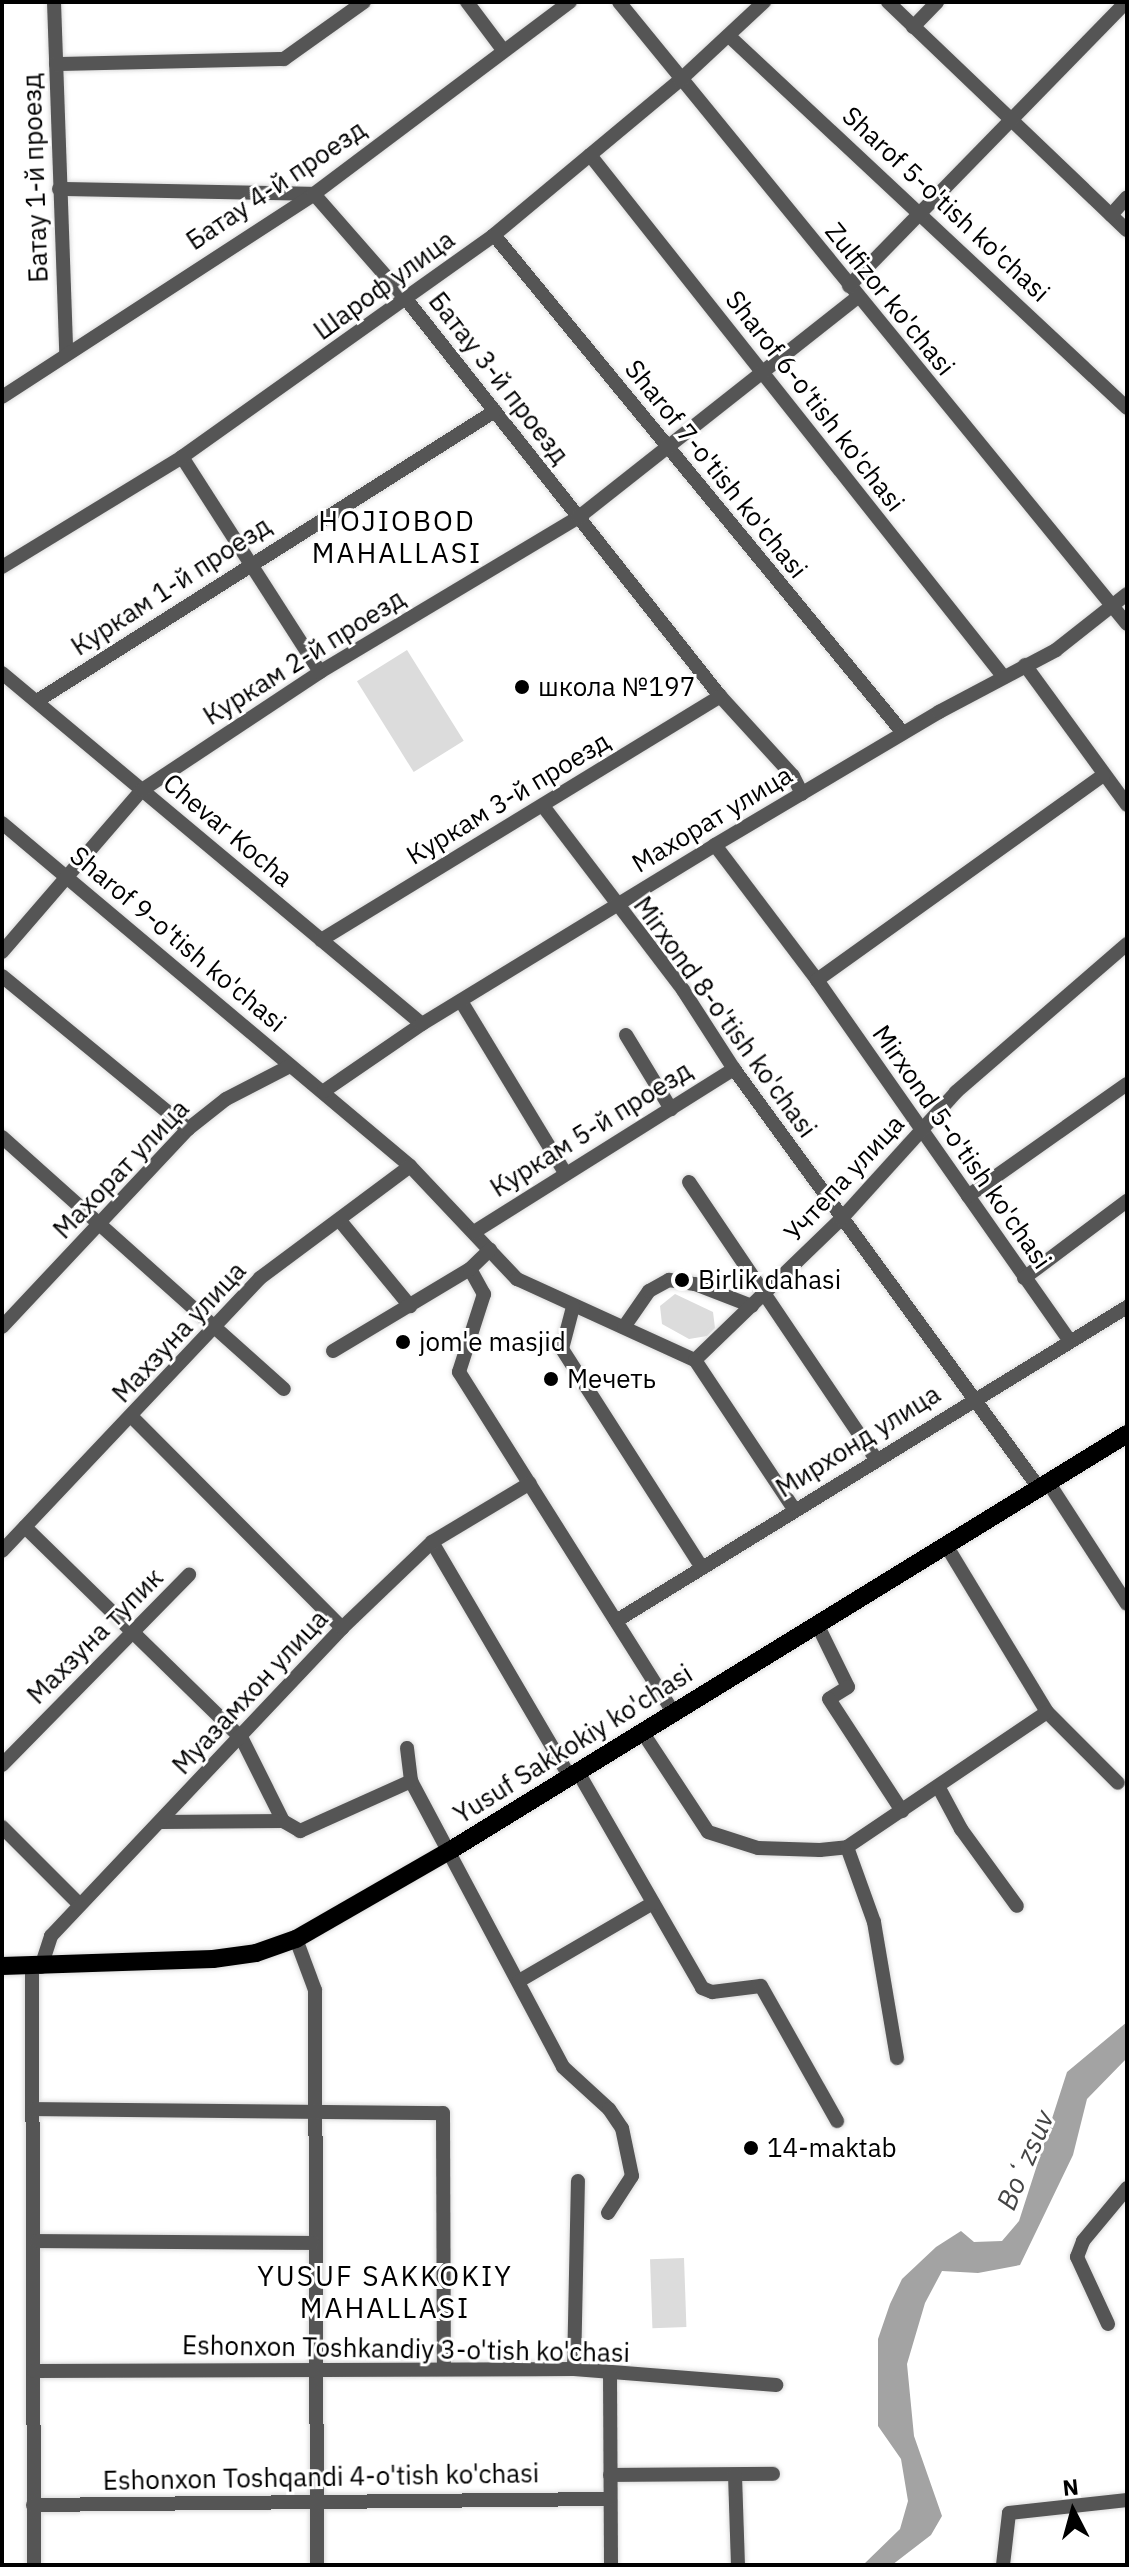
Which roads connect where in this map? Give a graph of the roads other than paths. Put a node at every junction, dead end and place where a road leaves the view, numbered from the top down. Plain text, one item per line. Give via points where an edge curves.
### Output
1 (54, 2) edge
2 (364, 2) edge
3 (467, 2) edge
4 (570, 2) edge
5 (619, 2) edge
6 (764, 2) edge
7 (888, 2) edge
8 (937, 2) edge
9 (1126, 2) edge
10 (913, 27) junction
11 (730, 37) junction
12 (503, 50) junction
13 (56, 64) junction
14 (680, 80) junction
15 (1011, 121) junction
16 (590, 155) junction
17 (59, 189) junction
18 (314, 194) junction
19 (1127, 197) edge
20 (924, 214) junction
21 (1111, 215) junction
22 (1127, 230) edge
23 (494, 235) junction
24 (853, 292) junction
25 (406, 299) junction
26 (66, 352) junction
27 (761, 373) junction
28 (2, 397) edge
29 (1124, 399) edge
30 (495, 411) junction
31 (666, 447) junction
32 (182, 457) junction
33 (579, 517) junction
34 (251, 563) junction
35 (2, 567) edge
36 (1127, 594) edge
37 (1114, 608) junction
38 (1127, 624) edge
39 (1025, 665) junction
40 (320, 672) junction
41 (2, 673) edge
42 (1003, 676) junction
43 (720, 696) junction
44 (37, 701) junction
45 (903, 733) junction
46 (1103, 775) junction
47 (142, 790) junction
48 (802, 794) junction
49 (1127, 805) edge
50 (543, 806) junction
51 (2, 823) edge
52 (715, 845) junction
53 (70, 879) junction
54 (615, 905) junction
55 (321, 940) junction
56 (1127, 944) edge
57 (2, 952) edge
58 (2, 976) edge
59 (817, 980) junction
60 (461, 1001) junction
61 (422, 1024) junction
62 (626, 1035) dead end
63 (290, 1066) junction
64 (734, 1069) junction
65 (1127, 1084) edge
66 (324, 1091) junction
67 (671, 1109) junction
68 (188, 1129) junction
69 (921, 1132) junction
70 (2, 1137) edge
71 (410, 1166) junction
72 (565, 1173) junction
73 (689, 1182) dead end
74 (968, 1196) junction
75 (1127, 1201) edge
76 (841, 1219) junction
77 (341, 1222) junction
78 (101, 1223) junction
79 (474, 1232) junction
80 (490, 1250) junction
81 (470, 1269) junction
82 (1024, 1278) junction
83 (766, 1294) junction
84 (410, 1306) junction
85 (752, 1306) junction
86 (573, 1307) junction
87 (1127, 1307) edge
88 (216, 1325) junction
89 (2, 1327) edge
90 (624, 1327) junction
91 (1069, 1340) junction
92 (333, 1351) dead end
93 (695, 1360) junction
94 (284, 1389) dead end
95 (975, 1398) junction
96 (132, 1417) junction
97 (1127, 1434) edge
98 (876, 1459) junction
99 (530, 1483) junction
100 (1044, 1485) junction
101 (794, 1509) junction
102 (25, 1527) junction
103 (432, 1542) junction
104 (946, 1545) junction
105 (2, 1551) edge
106 (701, 1566) junction
107 (189, 1575) dead end
108 (1126, 1600) edge
109 (616, 1621) junction
110 (817, 1624) junction
111 (342, 1628) junction
112 (134, 1631) junction
113 (1047, 1712) junction
114 (674, 1713) junction
115 (643, 1733) junction
116 (242, 1739) junction
117 (407, 1748) dead end
118 (2, 1765) edge
119 (574, 1774) junction
120 (411, 1781) junction
121 (1118, 1783) dead end
122 (939, 1788) junction
123 (902, 1811) junction
124 (283, 1821) junction
125 (161, 1822) junction
126 (2, 1827) edge
127 (847, 1847) junction
128 (451, 1850) junction
129 (653, 1903) junction
130 (79, 1904) junction
131 (1017, 1906) dead end
132 (296, 1939) junction
133 (2, 1966) edge
134 (36, 1967) junction
135 (519, 1981) junction
136 (897, 2058) dead end
137 (34, 2109) junction
138 (316, 2115) junction
139 (837, 2121) dead end
140 (578, 2181) dead end
141 (1127, 2188) edge
142 (608, 2213) dead end
143 (37, 2241) junction
144 (312, 2243) junction
145 (1108, 2324) dead end
146 (315, 2368) junction
147 (444, 2368) junction
148 (574, 2369) junction
149 (34, 2371) junction
150 (610, 2373) junction
151 (776, 2385) dead end
152 (773, 2474) dead end
153 (610, 2475) junction
154 (735, 2475) junction
155 (316, 2499) junction
156 (610, 2499) junction
157 (1127, 2500) edge
158 (33, 2505) junction
159 (34, 2565) edge
160 (317, 2565) edge
161 (611, 2565) edge
162 (738, 2565) edge
163 (1003, 2565) edge

1 - 13 street, Батау 1-й проезд
2 - 13 street via 284,59
3 - 12 street
4 - 12 street, Батау 4-й проезд
5 - 14 street, Zulfizor ko'chasi
6 - 11 street, Шароф улица
7 - 10 street
8 - 10 street
9 - 15 street, Куркам 2-й проезд
10 - 15 street
11 - 14 street, Шароф улица
11 - 20 street, Sharof 5-o'tish ko'chasi
12 - 18 street, Батау 4-й проезд
13 - 17 street, Батау 1-й проезд
14 - 16 street, Шароф улица
14 - 24 street, Zulfizor ko'chasi
15 - 20 street, Куркам 2-й проезд
15 - 21 street
16 - 23 street, Шароф улица
16 - 27 street, Sharof 6-o'tish ko'chasi
17 - 18 street
17 - 26 street, Батау 1-й проезд
18 - 25 street, Батау 3-й проезд
18 - 26 street, Батау 4-й проезд
19 - 21 street
20 - 24 street, Куркам 2-й проезд
20 - 29 street, Sharof 5-o'tish ko'chasi
21 - 22 street
23 - 25 street, Шароф улица
23 - 31 street, Sharof 7-o'tish ko'chasi
24 - 27 street, Куркам 2-й проезд
24 - 37 street, Zulfizor ko'chasi
25 - 30 street, Батау 3-й проезд
25 - 32 street, Шароф улица
26 - 28 street, Батау 4-й проезд
27 - 31 street, Куркам 2-й проезд
27 - 42 street, Sharof 6-o'tish ko'chasi
30 - 33 street, Батау 3-й проезд
30 - 34 street, Куркам 1-й проезд
31 - 33 street, Куркам 2-й проезд
31 - 45 street, Sharof 7-o'tish ko'chasi
32 - 34 street
32 - 35 street, Шароф улица
33 - 40 street, Куркам 2-й проезд
33 - 43 street, Батау 3-й проезд
34 - 40 street
34 - 44 street, Куркам 1-й проезд
36 - 37 street, Махорат улица
37 - 38 street, Zulfizor ko'chasi
37 - 39 street, Махорат улица
39 - 42 street, Махорат улица
39 - 46 street
40 - 47 street, Куркам 2-й проезд
41 - 44 street, Chevar Kocha
42 - 45 street, Махорат улица
43 - 48 street, Батау 3-й проезд via 793,776
43 - 50 street, Куркам 3-й проезд
44 - 47 street, Chevar Kocha
45 - 48 street, Махорат улица
46 - 49 street
46 - 59 street
47 - 53 street, Куркам 2-й проезд
47 - 55 street, Chevar Kocha
48 - 52 street, Махорат улица
50 - 54 street, Mirxond 8-o'tish ko'chasi
50 - 55 street, Куркам 3-й проезд
51 - 53 street, Sharof 9-o'tish ko'chasi
52 - 54 street, Махорат улица
52 - 59 street, Mirxond 5-o'tish ko'chasi
53 - 57 street, Куркам 2-й проезд
53 - 63 street, Sharof 9-o'tish ko'chasi
54 - 60 street, Махорат улица
54 - 64 street, Mirxond 8-o'tish ko'chasi via 683,990
55 - 61 street, Chevar Kocha
56 - 69 street, Учтепа улица via 956,1092
58 - 68 street
59 - 69 street, Mirxond 5-o'tish ko'chasi
60 - 61 street, Махорат улица
60 - 72 street
61 - 66 street, Махорат улица
62 - 67 street
63 - 66 street, Sharof 9-o'tish ko'chasi
63 - 68 street, Махорат улица via 235,1093
64 - 67 street, Куркам 5-й проезд
64 - 76 street, Mirxond 8-o'tish ko'chasi
65 - 74 street
66 - 71 street
67 - 72 street, Куркам 5-й проезд
68 - 78 street, Махорат улица
69 - 74 street, Mirxond 5-o'tish ko'chasi
69 - 76 street, Учтепа улица
70 - 78 street
71 - 77 street, Махзуна улица
71 - 79 street
72 - 79 street, Куркам 5-й проезд
73 - 83 street
74 - 82 street, Mirxond 5-o'tish ko'chasi
75 - 82 street
76 - 83 street, Учтепа улица
76 - 95 street, Mirxond 8-o'tish ko'chasi
77 - 84 street
77 - 88 street, Махзуна улица via 260,1278
78 - 88 street
78 - 89 street, Махорат улица
79 - 80 street
80 - 81 street
80 - 86 street via 517,1279
81 - 84 street
81 - 99 street via 484,1294 459,1372
82 - 91 street, Mirxond 5-o'tish ko'chasi
83 - 85 street, Учтепа улица
83 - 98 street
84 - 92 street
85 - 90 street via 669,1280 649,1291
85 - 93 street, Учтепа улица
86 - 90 street
86 - 106 street via 562,1349
87 - 91 street, Мирхонд улица
88 - 94 street
88 - 96 street, Махзуна улица
90 - 93 street
91 - 95 street, Мирхонд улица
93 - 101 street
95 - 98 street, Мирхонд улица
95 - 100 street, Mirxond 8-o'tish ko'chasi
96 - 102 street, Махзуна улица
96 - 111 street
97 - 100 main road, Yusuf Sakkokiy ko'chasi
98 - 101 street, Мирхонд улица
99 - 103 street, Муазамхон улица
99 - 109 street
100 - 104 main road, Yusuf Sakkokiy ko'chasi
100 - 108 street, Mirxond 8-o'tish ko'chasi
101 - 106 street, Мирхонд улица
102 - 105 street, Махзуна улица
102 - 112 street
103 - 111 street, Муазамхон улица
103 - 119 street
104 - 110 main road, Yusuf Sakkokiy ko'chasi
104 - 113 street
106 - 109 street, Мирхонд улица
107 - 112 street, Махзуна тупик
109 - 114 street
110 - 114 main road, Yusuf Sakkokiy ko'chasi
110 - 123 street via 848,1687 829,1699
111 - 116 street, Муазамхон улица
112 - 116 street
112 - 118 street, Махзуна тупик
113 - 121 street
113 - 122 street
114 - 115 main road, Yusuf Sakkokiy ko'chasi
115 - 119 main road, Yusuf Sakkokiy ko'chasi
115 - 127 street via 708,1832 721,1840 783,1850
116 - 124 street
116 - 125 street, Муазамхон улица
117 - 120 street
119 - 128 main road, Yusuf Sakkokiy ko'chasi
119 - 129 street
120 - 124 street via 300,1831
120 - 128 street
122 - 123 street
122 - 131 street via 961,1829
123 - 127 street
124 - 125 street
125 - 130 street, Муазамхон улица
126 - 130 street
127 - 136 street via 874,1922
128 - 132 main road, Yusuf Sakkokiy ko'chasi
128 - 135 street
129 - 135 street
129 - 139 street via 702,1988 712,1992 761,1986
130 - 134 street, Муазамхон улица via 51,1936
132 - 134 main road, Yusuf Sakkokiy ko'chasi via 256,1953 213,1959
132 - 138 street via 315,1990
133 - 134 main road, Yusuf Sakkokiy ko'chasi
134 - 137 street
135 - 142 street via 563,2067 622,2128 632,2176
137 - 138 street
137 - 143 street
138 - 144 street
138 - 147 street via 443,2113
140 - 148 street
141 - 145 street via 1083,2241 1077,2257
143 - 144 street
143 - 149 street
144 - 146 street
146 - 147 street, Eshonxon Toshkandiy 3-o'tish ko'chasi
146 - 149 street, Eshonxon Toshkandiy 3-o'tish ko'chasi
146 - 155 street
147 - 148 street, Eshonxon Toshkandiy 3-o'tish ko'chasi
148 - 150 street, Eshonxon Toshkandiy 3-o'tish ko'chasi
149 - 158 street
150 - 151 street, Eshonxon Toshkandiy 3-o'tish ko'chasi
150 - 153 street
152 - 154 street
153 - 154 street
153 - 156 street
154 - 162 street
155 - 156 street, Eshonxon Toshqandi 4-o'tish ko'chasi
155 - 158 street, Eshonxon Toshqandi 4-o'tish ko'chasi
155 - 160 street
156 - 161 street
157 - 163 street via 1009,2513
158 - 159 street

